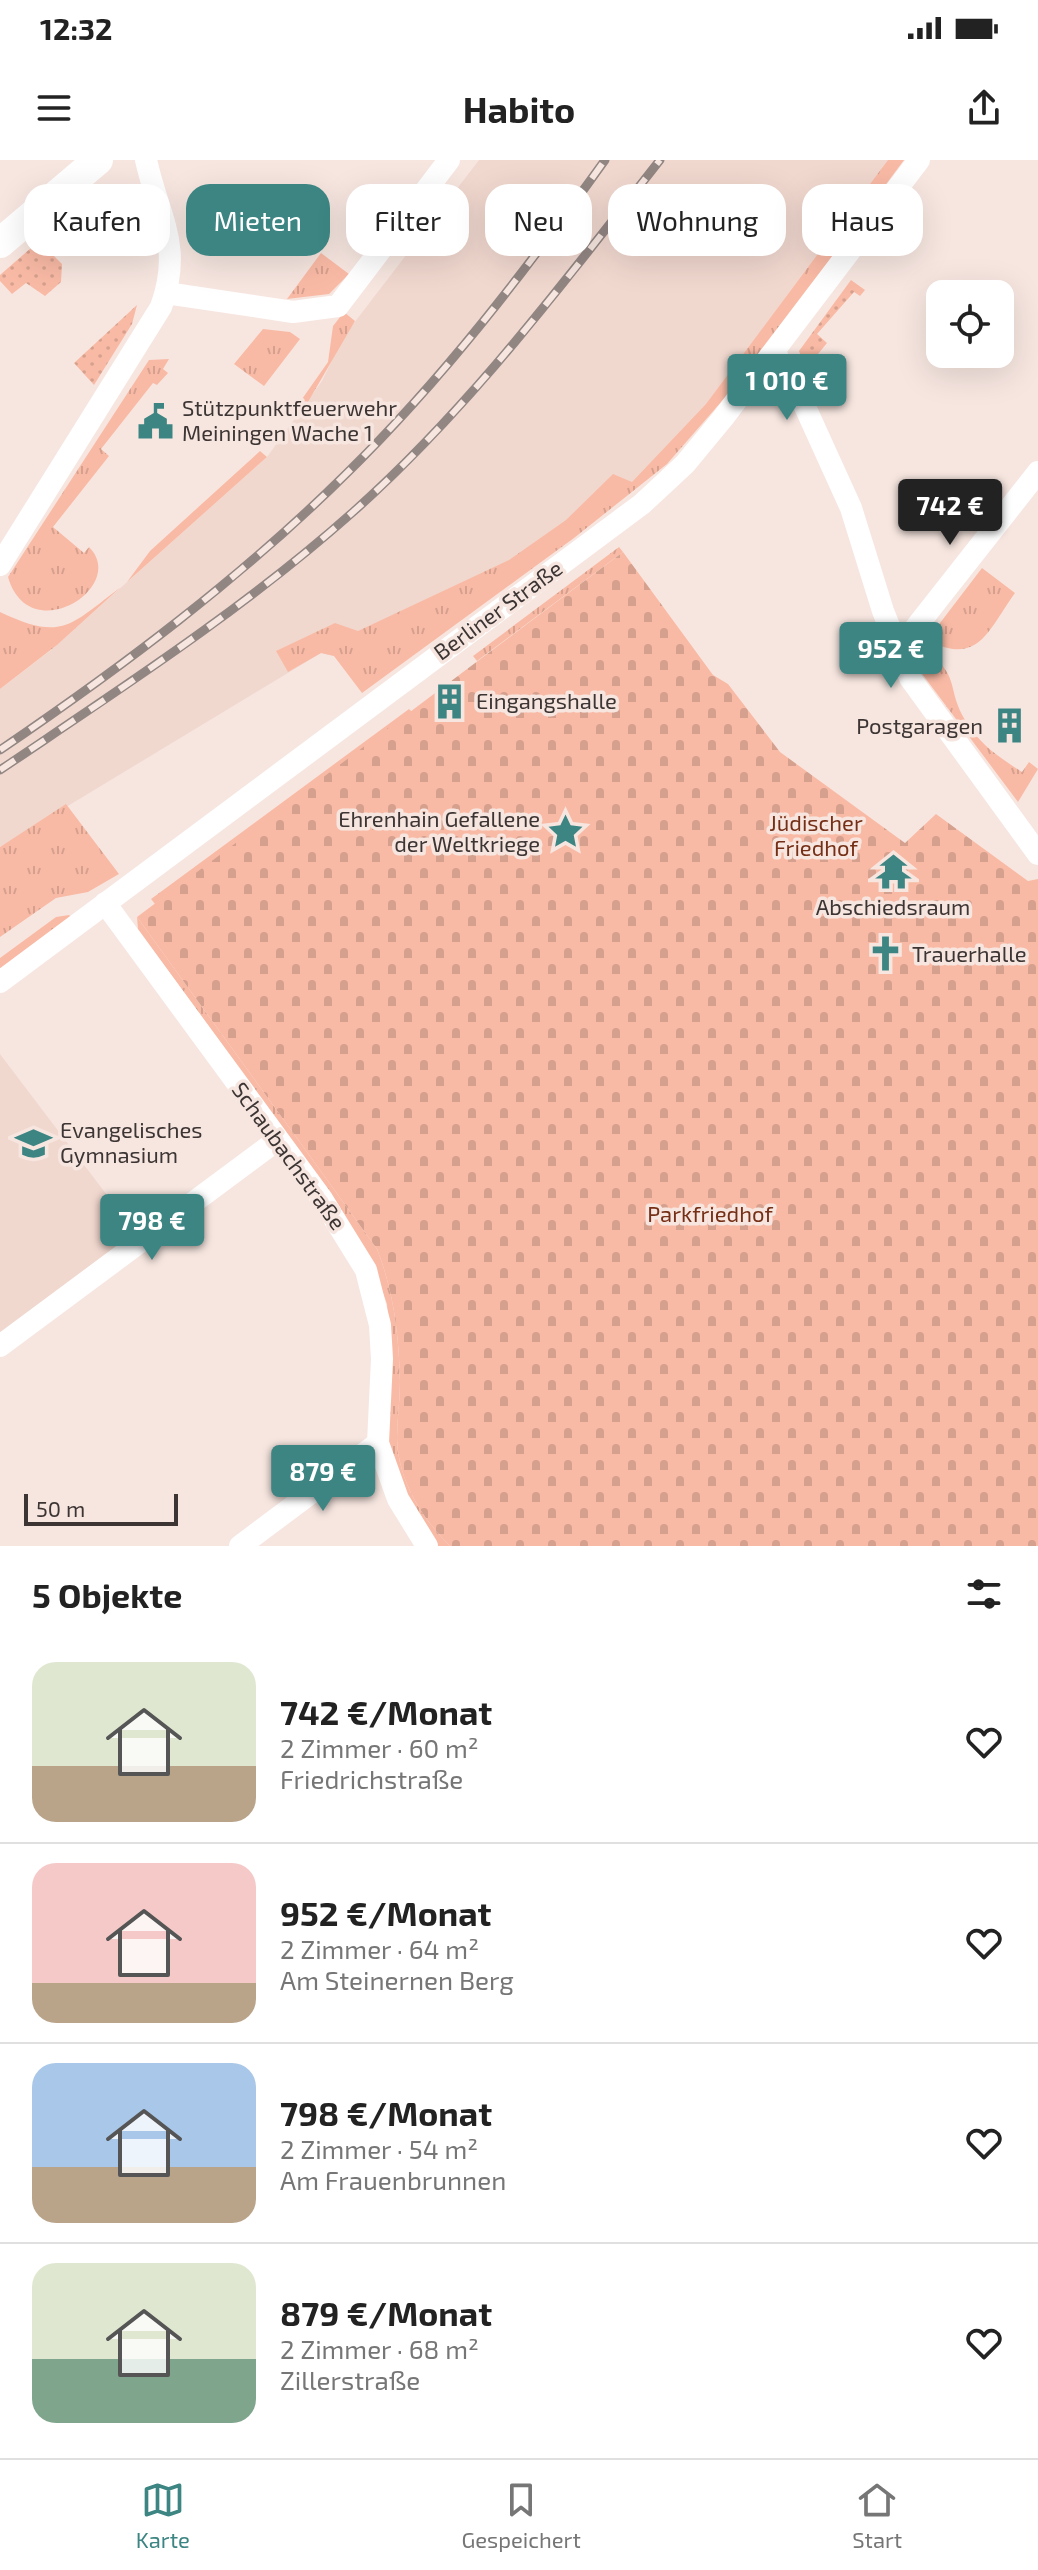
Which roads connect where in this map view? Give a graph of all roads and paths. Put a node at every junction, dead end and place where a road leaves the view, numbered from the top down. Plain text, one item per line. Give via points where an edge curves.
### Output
1 (98, 160) edge
2 (146, 160) edge
3 (449, 160) edge
4 (919, 160) edge
5 (0, 243) edge
6 (166, 293) junction
7 (774, 351) junction
8 (1038, 472) edge
9 (0, 565) edge
10 (898, 650) junction
11 (1038, 854) edge
12 (105, 903) junction
13 (0, 982) edge
14 (276, 1141) junction
15 (0, 1346) edge
16 (378, 1443) junction
17 (240, 1546) edge
18 (427, 1546) edge

1 - 5 main road
2 - 6 street via 171,251
3 - 6 street via 338,306 293,312
4 - 7 street, Berliner Straße
6 - 9 street via 150,328
7 - 10 street via 851,508
7 - 12 street, Berliner Straße via 704,443 642,504
8 - 10 street
10 - 11 street via 910,678
12 - 13 street, Berliner Straße
12 - 14 street, Schaubachstraße
14 - 15 street
14 - 16 street, Schaubachstraße via 349,1239 374,1295 382,1359
16 - 17 street
16 - 18 street via 398,1499

